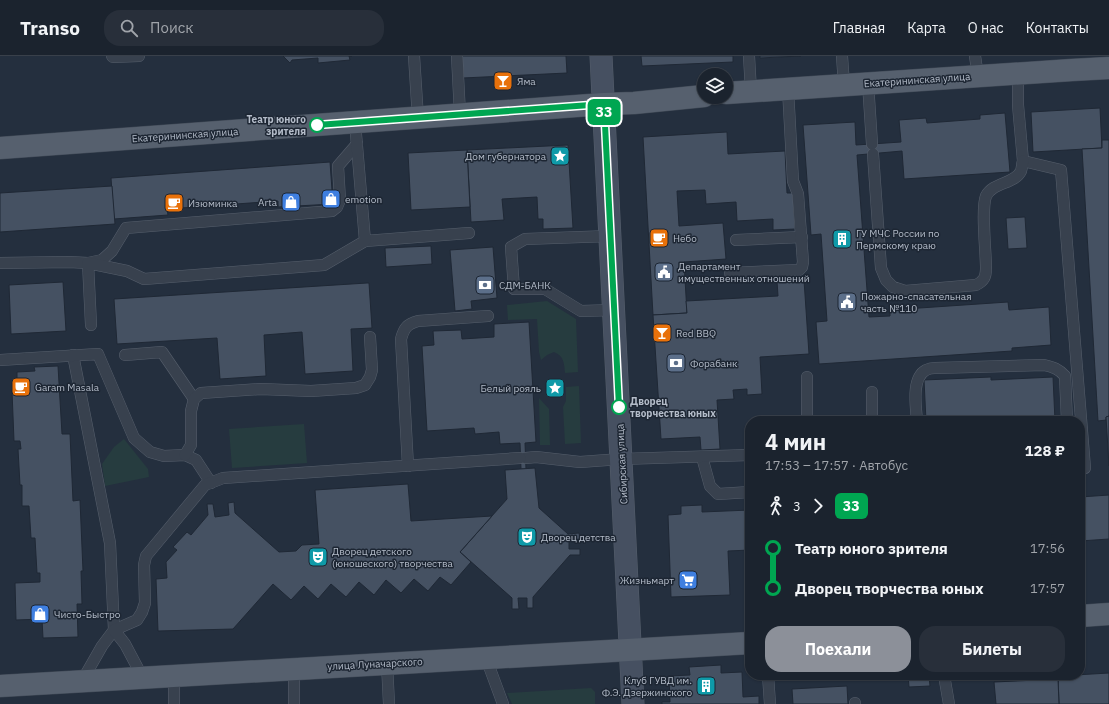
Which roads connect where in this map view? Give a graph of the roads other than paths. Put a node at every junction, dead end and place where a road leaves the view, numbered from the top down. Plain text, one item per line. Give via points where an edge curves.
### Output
1 (112, 56) edge
2 (139, 56) edge
3 (414, 56) edge
4 (457, 56) edge
5 (601, 56) edge
6 (749, 56) edge
7 (842, 56) edge
8 (977, 66) edge
9 (1109, 68) edge
10 (1018, 73) junction
11 (868, 84) junction
12 (844, 85) junction
13 (788, 89) junction
14 (751, 91) junction
15 (733, 92) edge
16 (697, 97) edge
17 (604, 104) junction
18 (460, 114) junction
19 (418, 118) junction
20 (355, 122) junction
21 (357, 144) junction
22 (0, 148) edge
23 (1023, 161) junction
24 (469, 233) dead end
25 (610, 236) junction
26 (802, 237) junction
27 (736, 240) dead end
28 (365, 241) junction
29 (0, 263) edge
30 (88, 263) junction
31 (730, 273) dead end
32 (614, 310) junction
33 (488, 316) dead end
34 (91, 325) dead end
35 (370, 337) dead end
36 (125, 354) dead end
37 (73, 356) junction
38 (0, 360) edge
39 (807, 377) dead end
40 (872, 392) dead end
41 (194, 399) junction
42 (807, 416) edge
43 (872, 416) edge
44 (917, 416) edge
45 (1067, 416) edge
46 (1080, 416) edge
47 (185, 455) junction
48 (745, 455) edge
49 (702, 457) junction
50 (621, 459) junction
51 (408, 466) junction
52 (210, 483) junction
53 (745, 492) edge
54 (1109, 614) edge
55 (1085, 616) edge
56 (114, 630) junction
57 (745, 643) edge
58 (630, 650) junction
59 (486, 658) junction
60 (387, 664) junction
61 (294, 669) junction
62 (174, 676) junction
63 (143, 678) junction
64 (768, 680) edge
65 (945, 680) edge
66 (82, 681) junction
67 (0, 686) edge
68 (174, 704) edge
69 (294, 704) edge
70 (389, 704) edge
71 (503, 704) edge
72 (633, 704) edge
73 (770, 704) edge
74 (949, 704) edge

1 - 2 lane
3 - 19 lane
4 - 18 lane
5 - 17 main road, Сибирская улица
6 - 14 lane
7 - 12 lane
8 - 10 main road, Екатерининская улица
8 - 11 main road, Екатерининская улица
9 - 10 main road, Екатерининская улица
10 - 23 lane
11 - 12 main road, Екатерининская улица
11 - 23 lane via 881,268 886,280 893,287 905,291 976,285 983,281 986,276 984,207 987,195 994,188 1014,178 1021,171
12 - 13 main road, Екатерининская улица
13 - 14 main road, Екатерининская улица
13 - 26 lane via 793,181 798,194
14 - 15 main road, Екатерининская улица
16 - 17 main road, Екатерининская улица
17 - 18 main road, Екатерининская улица
17 - 25 main road, Сибирская улица
18 - 19 main road, Екатерининская улица
19 - 20 main road, Екатерининская улица
20 - 21 lane
20 - 22 main road, Екатерининская улица
21 - 28 lane
21 - 30 lane via 338,166 340,200 332,211 126,228 102,260
23 - 46 lane via 1061,170
24 - 28 lane
25 - 32 main road, Сибирская улица
25 - 32 lane via 525,239 511,247 514,290 545,289 581,311
26 - 27 lane
26 - 31 lane via 804,262 799,270
28 - 30 lane via 324,265 144,279 127,271
29 - 30 lane
30 - 34 lane
32 - 50 main road, Сибирская улица
33 - 51 lane via 418,321 409,324 403,330 401,339
35 - 41 lane via 372,370 365,385 311,391 260,389 201,393
36 - 41 lane via 162,352
37 - 38 lane
37 - 47 lane via 98,354 134,438 150,452 164,456
37 - 56 lane via 110,543
39 - 42 lane
40 - 43 lane
41 - 47 lane via 191,411 191,445
44 - 45 lane via 915,386 925,370 1044,365 1054,367 1064,376
47 - 52 lane via 196,460
48 - 49 lane
49 - 50 lane
49 - 53 lane via 710,486 718,494
50 - 51 lane via 580,462 536,457
50 - 58 main road, Сибирская улица
51 - 52 lane via 223,478
52 - 56 lane via 146,556 145,603 137,620
54 - 55 main road
56 - 63 lane via 125,644
56 - 66 lane
57 - 58 main road, улица Луначарского
58 - 59 main road, улица Луначарского
58 - 72 main road, Сибирская улица
59 - 60 main road, улица Луначарского
59 - 71 lane
60 - 61 main road, улица Луначарского
60 - 70 lane
61 - 62 main road, улица Луначарского
61 - 69 lane
62 - 63 main road, улица Луначарского
62 - 68 lane
63 - 66 main road, улица Луначарского
64 - 73 lane
65 - 74 lane
66 - 67 main road, улица Луначарского

